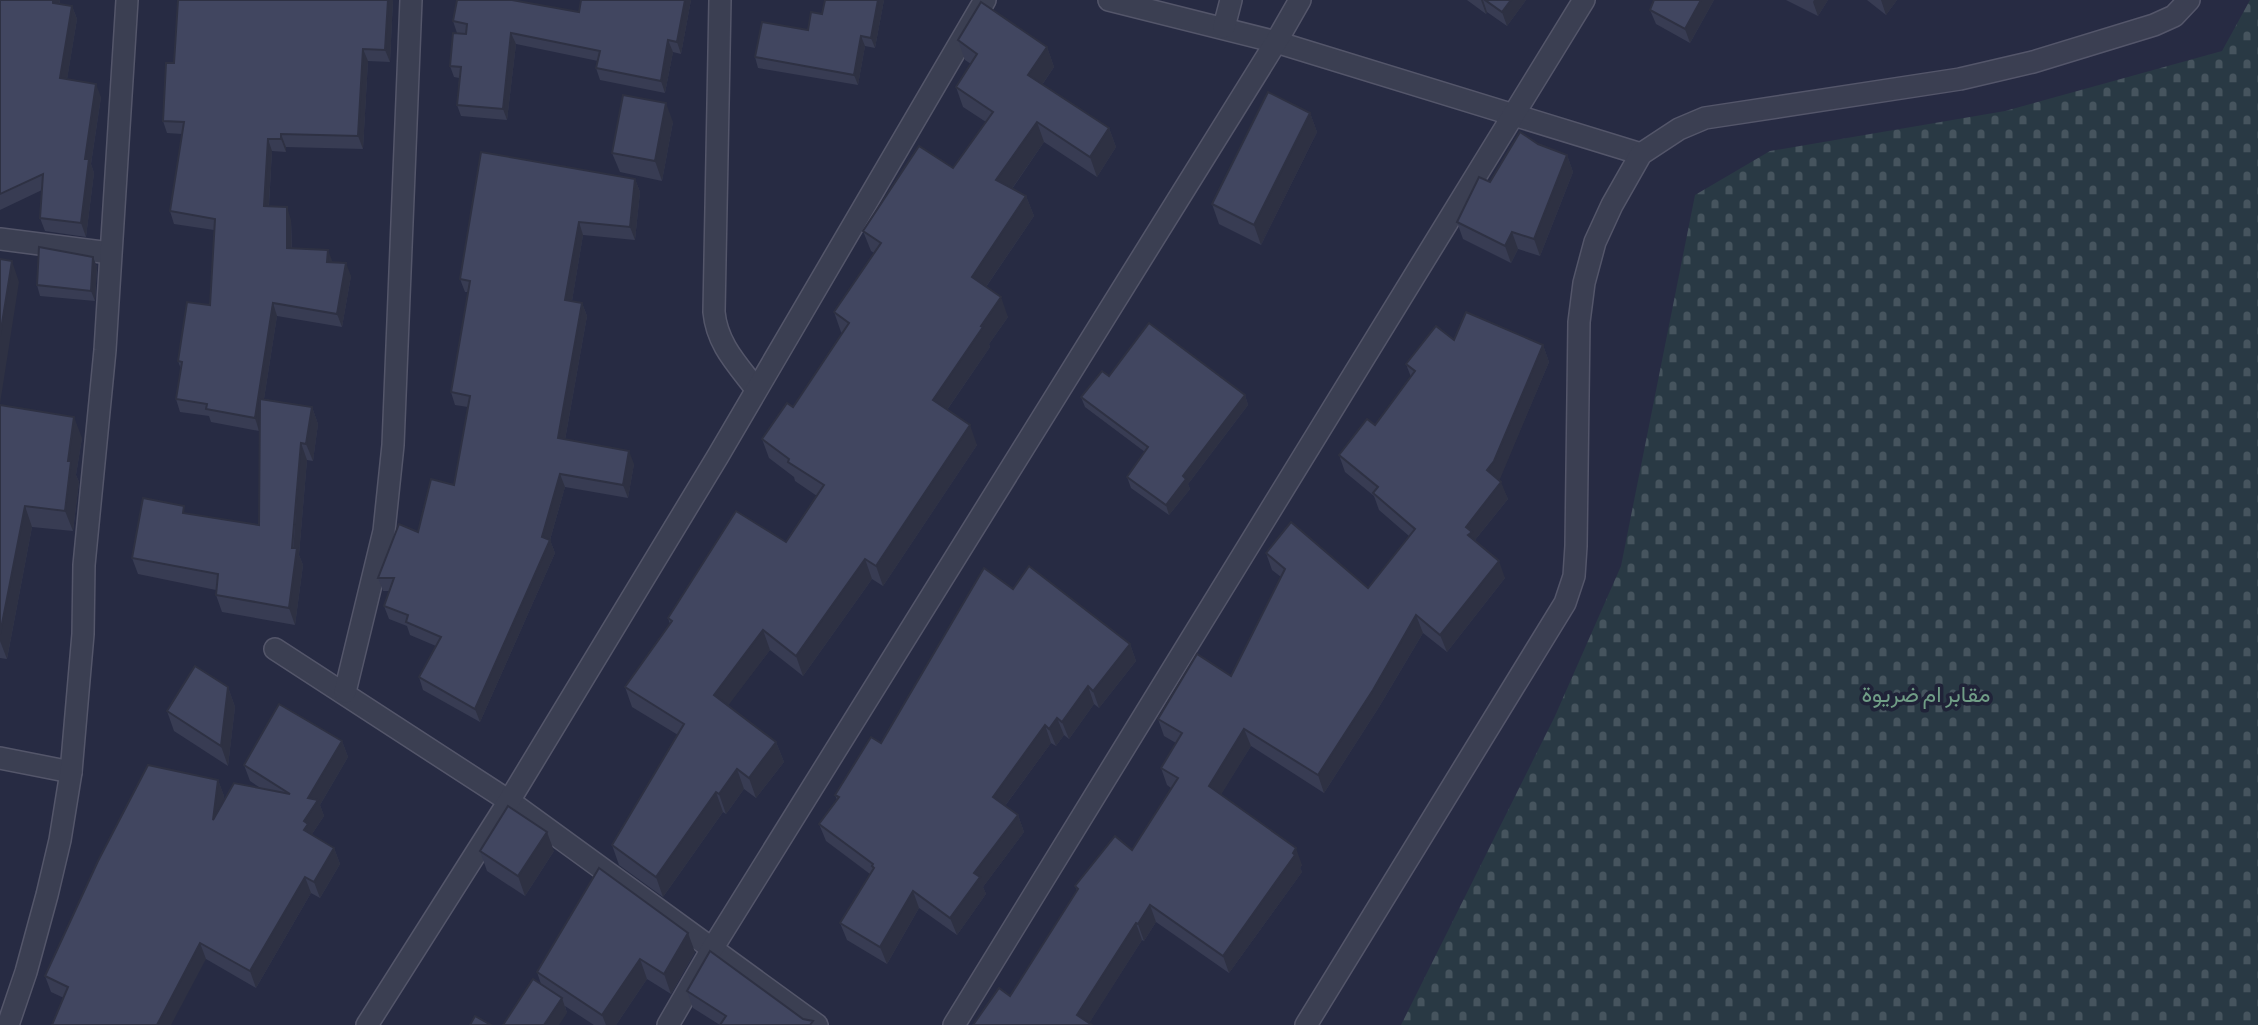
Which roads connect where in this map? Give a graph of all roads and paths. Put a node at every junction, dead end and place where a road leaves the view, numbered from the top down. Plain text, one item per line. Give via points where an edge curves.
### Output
1 (127, 0) edge
2 (411, 0) edge
3 (720, 0) edge
4 (985, 0) edge
5 (1109, 0) edge
6 (1231, 0) edge
7 (1300, 0) edge
8 (1584, 0) edge
9 (2189, 0) edge
10 (1224, 27) junction
11 (1276, 42) junction
12 (1514, 114) junction
13 (1641, 154) junction
14 (0, 239) edge
15 (110, 253) junction
16 (756, 389) junction
17 (275, 649) dead end
18 (345, 692) junction
19 (0, 758) edge
20 (71, 772) junction
21 (509, 801) junction
22 (712, 949) junction
23 (8, 1025) edge
24 (367, 1025) edge
25 (668, 1025) edge
26 (817, 1025) edge
27 (954, 1025) edge
28 (1306, 1025) edge

1 - 15 street
2 - 18 street via 389,492
3 - 16 street via 715,320 721,342
4 - 16 street
5 - 10 street
6 - 10 street
7 - 11 street
8 - 12 street
9 - 13 street via 2174,16 2154,25 2033,62 1959,79 1705,118
10 - 11 street
11 - 12 street
11 - 22 street
12 - 13 street
12 - 27 street
13 - 28 street via 1595,242 1584,283 1579,321 1576,546 1574,576 1564,603
14 - 15 street
15 - 20 street
16 - 21 street
17 - 18 street
18 - 21 street
19 - 20 street
20 - 23 street via 50,884
21 - 22 street
21 - 24 street
22 - 25 street
22 - 26 street

